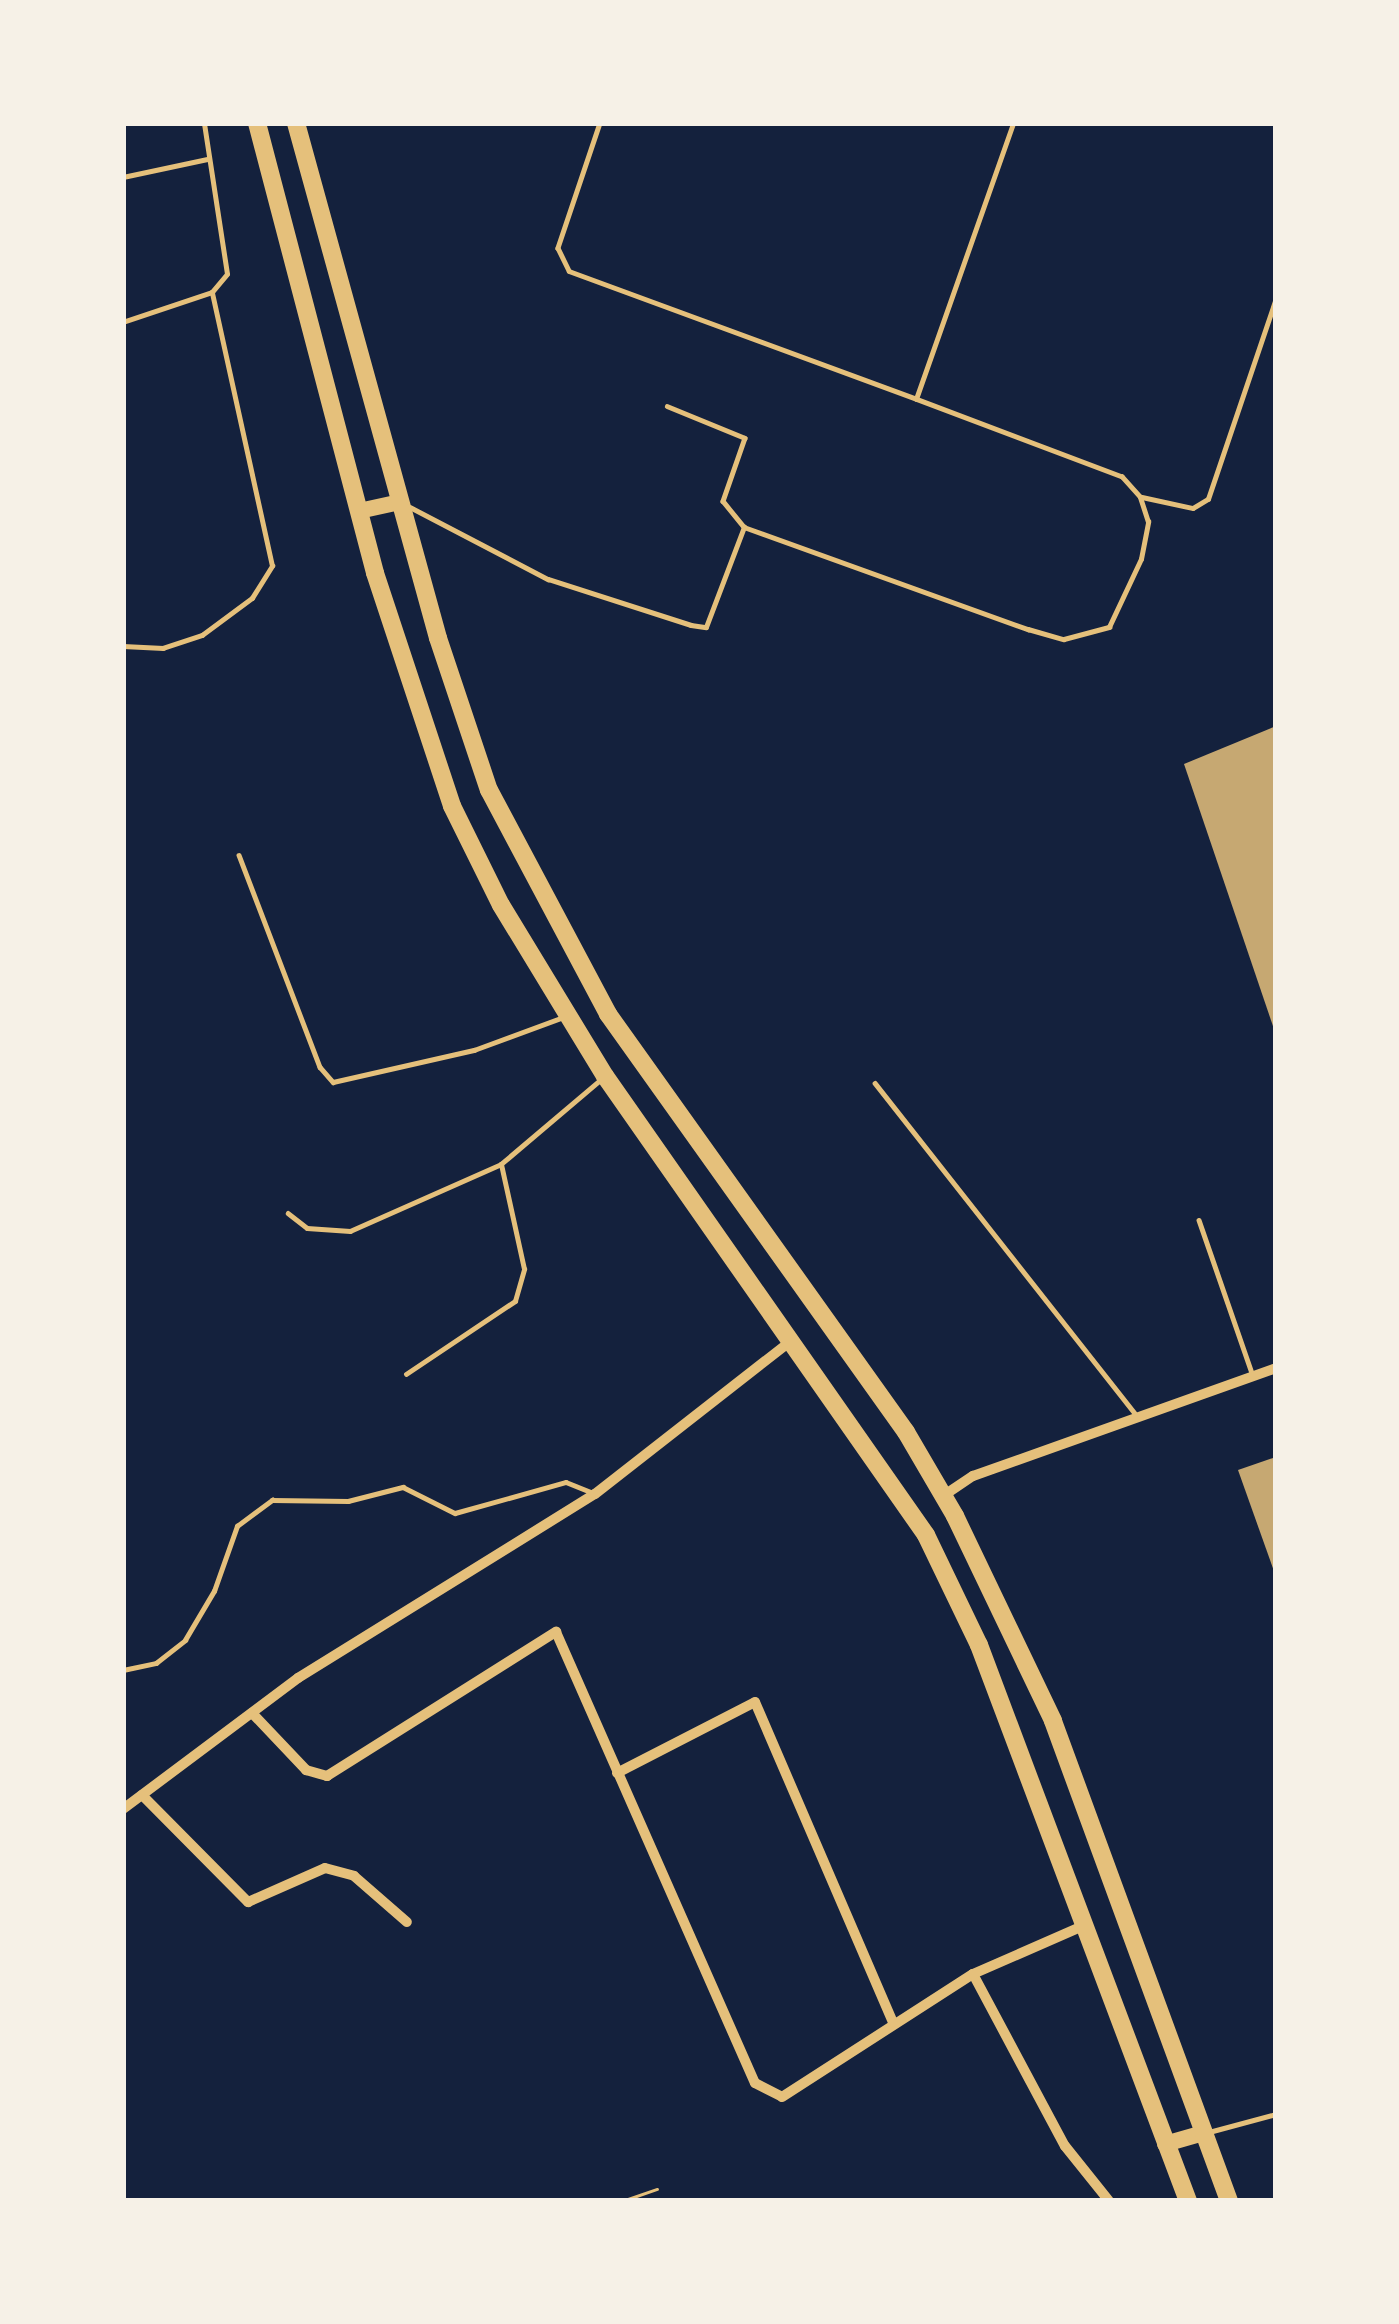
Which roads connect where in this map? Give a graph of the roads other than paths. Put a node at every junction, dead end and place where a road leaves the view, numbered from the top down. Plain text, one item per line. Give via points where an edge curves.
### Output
1 (204, 123) edge
2 (257, 123) edge
3 (296, 123) edge
4 (600, 123) edge
5 (1013, 123) edge
6 (208, 160) junction
7 (123, 177) edge
8 (212, 292) junction
9 (1276, 298) edge
10 (123, 322) edge
11 (916, 399) junction
12 (667, 406) dead end
13 (1141, 497) junction
14 (400, 502) junction
15 (359, 511) junction
16 (744, 527) junction
17 (123, 646) edge
18 (239, 855) dead end
19 (566, 1016) junction
20 (605, 1076) junction
21 (875, 1084) dead end
22 (501, 1164) junction
23 (288, 1213) dead end
24 (1199, 1220) dead end
25 (792, 1340) junction
26 (1276, 1368) edge
27 (406, 1374) dead end
28 (1253, 1376) junction
29 (1138, 1417) junction
30 (595, 1494) junction
31 (943, 1496) junction
32 (123, 1670) edge
33 (252, 1713) junction
34 (617, 1773) junction
35 (142, 1795) junction
36 (123, 1809) edge
37 (407, 1922) dead end
38 (1085, 1925) junction
39 (974, 1974) junction
40 (892, 2022) junction
41 (1276, 2114) edge
42 (1203, 2133) junction
43 (1165, 2144) junction
44 (1109, 2201) edge
45 (1188, 2201) edge
46 (1229, 2201) edge

1 - 6 lane
2 - 15 highway
3 - 14 highway
4 - 11 lane via 558,248 569,271
5 - 11 lane
6 - 7 lane
6 - 8 lane via 227,274
8 - 10 lane
8 - 17 lane via 272,566 252,598 202,635 163,649
9 - 13 lane via 1208,499 1193,508
11 - 13 lane via 1122,477
12 - 16 lane via 745,438 724,501
13 - 16 lane via 1148,522 1128,594 1109,627 1064,639
14 - 15 main road
14 - 16 lane via 548,579 706,627
14 - 31 highway via 489,790 568,946
15 - 19 highway via 452,806
18 - 19 lane via 320,1067 333,1082 474,1050
19 - 20 highway
20 - 22 lane
20 - 25 highway
21 - 29 lane
22 - 23 lane via 350,1231 307,1228
22 - 27 lane via 524,1269 515,1301
24 - 28 lane
25 - 30 street
25 - 38 highway via 882,1463 945,1572
26 - 28 street
28 - 29 street
29 - 31 street via 974,1476
30 - 32 lane via 566,1482 455,1513 416,1488 348,1501 272,1500 237,1526 214,1591 185,1640 156,1663
30 - 33 street
31 - 42 highway via 1053,1721
33 - 34 street via 306,1770 327,1776 556,1632
33 - 35 street
34 - 40 street via 755,1702
34 - 40 street via 754,2083 782,2097
35 - 36 street
35 - 37 street via 248,1901 325,1868 354,1876
38 - 39 street
38 - 43 highway
39 - 40 street
39 - 44 street via 1065,2146
41 - 42 lane
42 - 43 main road
42 - 46 highway
43 - 45 highway

